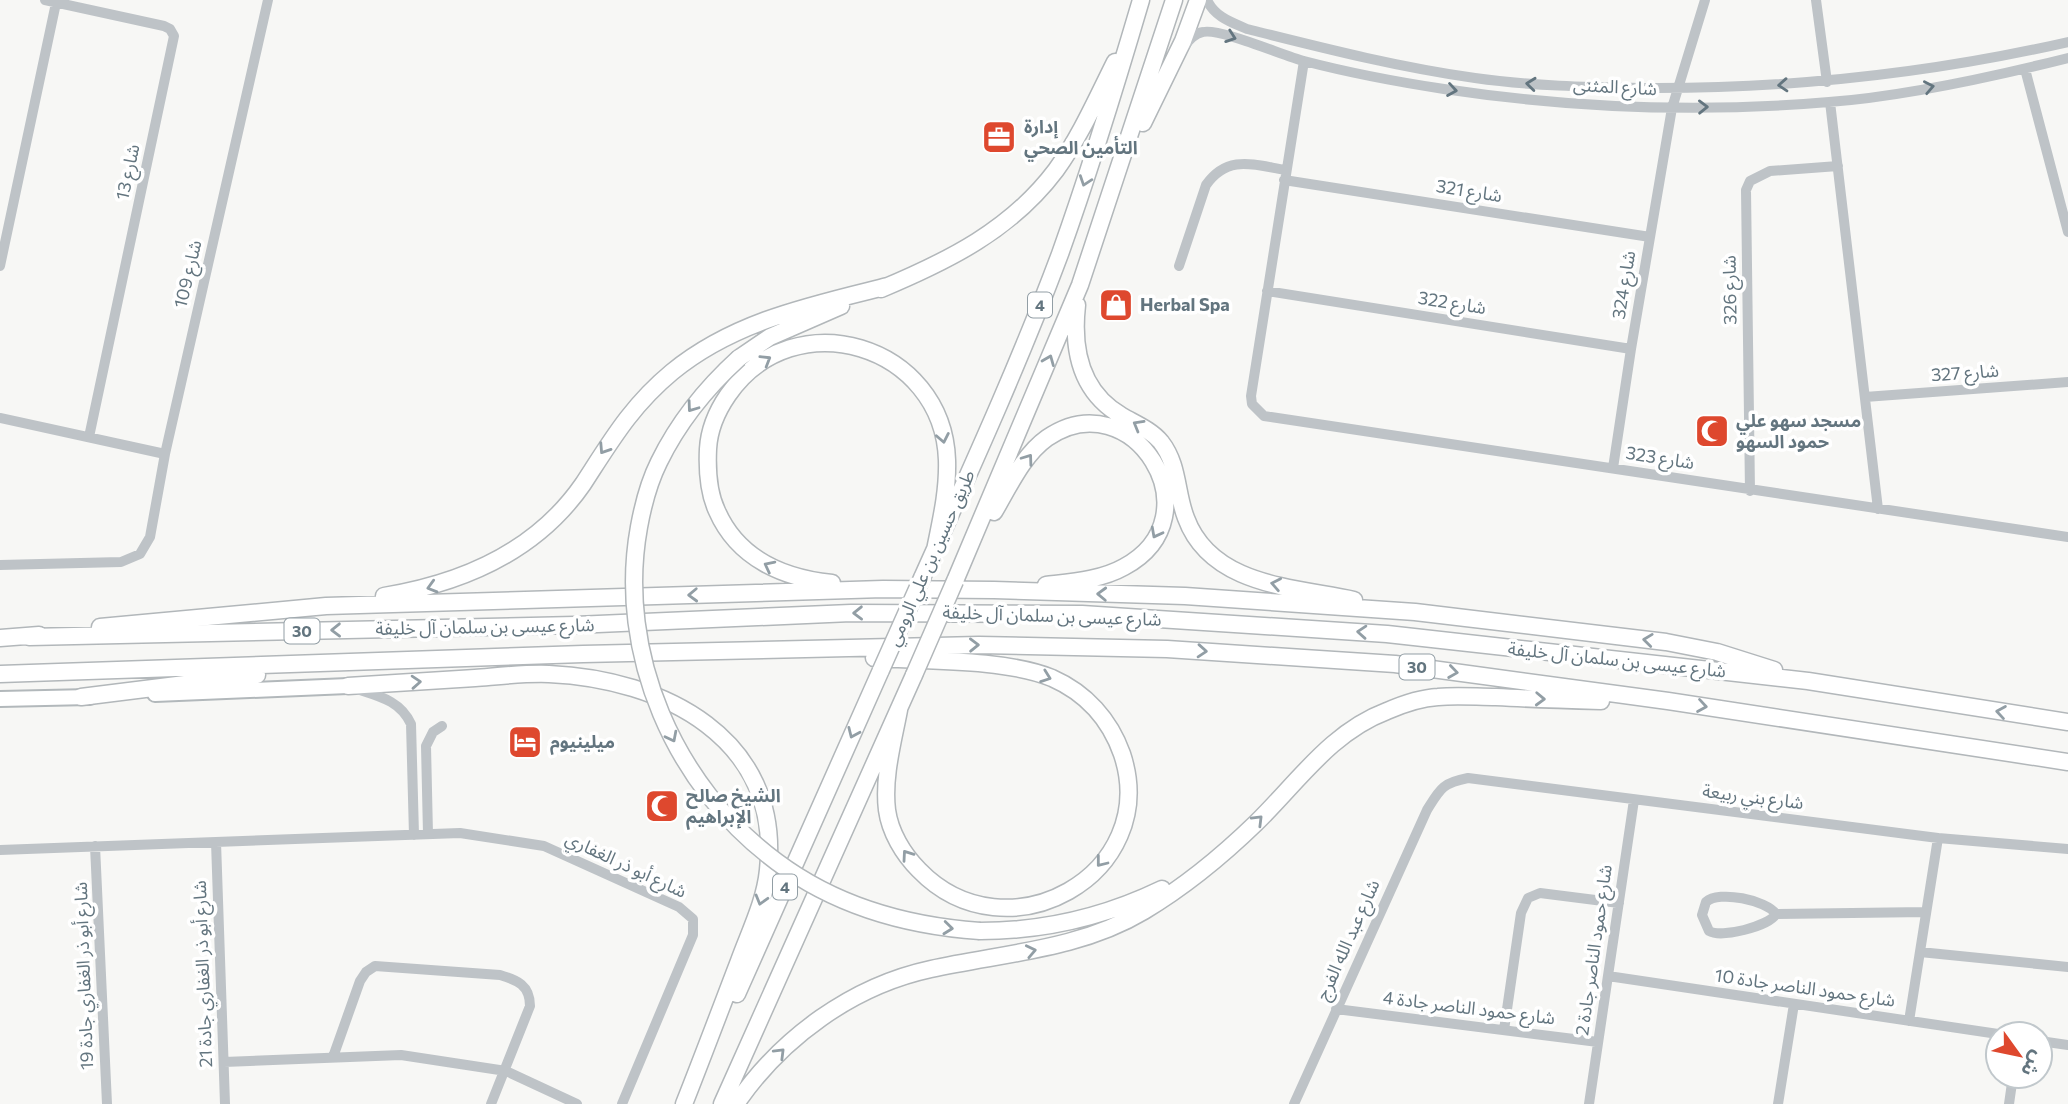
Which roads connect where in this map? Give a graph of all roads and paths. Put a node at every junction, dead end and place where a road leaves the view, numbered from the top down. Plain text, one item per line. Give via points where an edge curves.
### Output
1 (268, 0) edge
2 (1141, 0) edge
3 (1174, 0) edge
4 (1198, 0) edge
5 (1207, 0) edge
6 (1704, 0) edge
7 (1816, 0) edge
8 (50, 1) edge
9 (1135, 22) junction
10 (2068, 42) edge
11 (1175, 58) junction
12 (2068, 58) edge
13 (1304, 61) junction
14 (2025, 69) junction
15 (1827, 82) junction
16 (1679, 88) junction
17 (1830, 102) junction
18 (1672, 108) junction
19 (1838, 166) junction
20 (1285, 175) junction
21 (1118, 176) junction
22 (2066, 218) edge
23 (2068, 232) edge
24 (1650, 237) junction
25 (0, 266) edge
26 (1179, 266) dead end
27 (1080, 285) junction
28 (888, 286) junction
29 (1267, 291) junction
30 (1631, 349) junction
31 (2068, 382) edge
32 (1865, 397) junction
33 (0, 418) edge
34 (89, 437) junction
35 (165, 454) junction
36 (1613, 468) junction
37 (1750, 491) junction
38 (1878, 509) junction
39 (2068, 537) edge
40 (935, 550) junction
41 (965, 558) junction
42 (0, 565) edge
43 (883, 589) junction
44 (994, 590) junction
45 (326, 606) junction
46 (1415, 612) junction
47 (29, 637) junction
48 (0, 638) edge
49 (759, 651) junction
50 (374, 662) junction
51 (0, 674) edge
52 (1808, 681) junction
53 (348, 687) junction
54 (81, 697) junction
55 (0, 699) edge
56 (1668, 701) junction
57 (899, 710) junction
58 (2068, 722) edge
59 (413, 747) junction
60 (2068, 762) edge
61 (1438, 792) joint
62 (1634, 800) junction
63 (428, 834) junction
64 (414, 835) junction
65 (1937, 838) junction
66 (216, 842) junction
67 (96, 846) junction
68 (2068, 849) edge
69 (0, 850) edge
70 (1207, 864) junction
71 (1619, 903) junction
72 (1926, 912) junction
73 (1776, 914) junction
74 (1920, 952) junction
75 (2068, 967) edge
76 (1608, 976) junction
77 (1794, 1004) junction
78 (1336, 1009) junction
79 (1909, 1021) junction
80 (1504, 1030) junction
81 (1984, 1032) edge
82 (1598, 1042) junction
83 (333, 1057) junction
84 (224, 1062) junction
85 (506, 1071) junction
86 (107, 1104) edge
87 (225, 1104) edge
88 (491, 1104) edge
89 (576, 1104) edge
90 (622, 1104) edge
91 (686, 1104) edge
92 (722, 1104) edge
93 (736, 1104) edge
94 (1294, 1104) edge
95 (1589, 1104) edge
96 (1778, 1104) edge

1 - 35 street, شارع 109
2 - 9 highway, طريق حسين بن علي الرومي / 4
3 - 21 highway, طريق حسين بن علي الرومي / 4
4 - 11 highway
16 -> 5 street, شارع المثنى via 1554,87 1387,64 1247,29 1227,21
6 - 16 street, شارع 324
7 - 15 street
8 - 25 street, شارع 13
8 - 34 street, شارع 13 via 164,26 174,36
9 - 28 highway via 1083,124 1032,199 970,247
9 -> 40 highway, طريق حسين بن علي الرومي / 4 via 1059,255 1018,363
10 - 15 street, شارع المثنى via 1995,58
11 -> 13 street, شارع المثنى via 1191,38 1203,32 1221,33
11 - 21 highway
12 - 14 street, شارع المثنى
13 -> 18 street, شارع المثنى via 1472,93
13 - 20 street
17 -> 14 street, شارع المثنى
14 - 22 street
15 -> 16 street, شارع المثنى
16 - 18 street, شارع 324
18 -> 17 street, شارع المثنى
17 - 19 street
18 - 24 street, شارع 324
19 - 32 street
19 - 37 street, شارع 326 via 1770,171 1750,181 1746,190
20 - 24 street, شارع 321
20 - 26 street, شارع 321 via 1246,163 1214,174 1206,185
20 - 29 street
21 - 27 highway, طريق حسين بن علي الرومي / 4
22 - 23 street
24 - 30 street, شارع 324
41 -> 27 highway, طريق حسين بن علي الرومي / 4
46 -> 27 highway via 1251,578 1210,554 1189,525 1174,466 1161,442 1091,390 1076,347
28 -> 45 highway via 767,319 726,336 690,359 633,410 554,518 502,558 428,588
28 -> 70 highway, bridge via 790,327 739,358 701,395 655,470 640,520 633,580 636,627 663,719 681,755 706,792 777,862 816,887 875,912 934,927 980,931 1038,927 1104,913 1142,899
29 - 30 street, شارع 322
29 - 36 street, شارع 323 via 1251,396 1252,404 1264,416
30 - 36 street, شارع 324
31 - 32 street, شارع 327
32 - 38 street
33 - 34 street
34 - 35 street
35 - 42 street, شارع 109 via 150,537 140,554 121,562
36 - 37 street, شارع 323
37 - 38 street, شارع 323
38 - 39 street, شارع 323
43 -> 40 highway via 809,580 774,569 747,552 721,519 708,477 711,430 730,391 755,367 798,346 842,344 882,356 912,378 937,416 947,459
40 -> 91 highway, طريق حسين بن علي الرومي / 4, bridge
41 -> 44 highway via 1029,456 1056,433 1078,426 1102,426 1129,435 1147,451 1162,478 1166,506 1160,529 1140,555 1105,574
41 - 57 highway, طريق حسين بن علي الرومي / 4, bridge
43 - 44 highway
43 -> 45 highway
46 -> 44 highway via 1185,596
45 - 47 highway via 132,622
52 -> 46 highway via 1717,652 1666,642
47 - 48 highway, 30
52 -> 47 highway, شارع عيسى بن سلمان آل خليفة / 30 via 1387,634 1069,614 851,613 575,625
49 - 50 highway, شارع عيسى بن سلمان آل خليفة / 30
49 -> 56 highway, شارع عيسى بن سلمان آل خليفة / 30 via 979,645 1167,649 1395,664
49 -> 57 highway via 1005,667 1065,685 1100,713 1125,765 1127,807 1113,846 1080,883 1031,906 992,908 946,892 912,863 890,823 888,768
50 - 51 highway, 30
50 - 54 highway
58 -> 52 highway, شارع عيسى بن سلمان آل خليفة / 30
53 - 54 main road
53 - 59 street via 398,706 411,724
53 -> 91 highway via 532,674 583,677 652,695 688,710 719,732 734,750 755,784 764,812 768,871 758,911
54 - 55 main road
56 -> 60 highway, شارع عيسى بن سلمان آل خليفة / 30
70 -> 56 highway via 1338,739 1363,721 1405,704 1449,696
57 - 92 highway, طريق حسين بن علي الرومي / 4
59 - 63 street via 439,727 426,746
59 - 64 street
61 - 62 street, شارع بني ربيعة via 1450,781 1468,778
61 - 78 street, شارع عبد الله الفرج
62 - 65 street, شارع بني ربيعة
62 - 71 street, شارع حمود الناصر جادة 2
63 - 64 street, شارع أبو ذر الغفاري
63 - 90 street, شارع أبو ذر الغفاري via 460,833 544,846 679,907 693,919 693,935
64 - 66 street, شارع أبو ذر الغفاري
65 - 68 street, شارع بني ربيعة
65 - 72 street
66 - 67 street, شارع أبو ذر الغفاري
66 - 84 street, شارع أبو ذر الغفاري جادة 21
67 - 69 street, شارع أبو ذر الغفاري
67 - 86 street, شارع أبو ذر الغفاري جادة 19
93 -> 70 highway via 797,1036 854,997 929,969 1089,936 1141,912
71 - 76 street, شارع حمود الناصر جادة 2
71 - 80 street via 1540,893 1528,898 1521,913
72 - 73 street
72 - 74 street
73 - 73 street via 1759,902 1717,897 1706,902 1702,915 1709,931 1719,934 1762,926
74 - 75 street
74 - 79 street
76 - 77 street, شارع حمود الناصر جادة 10
76 - 82 street, شارع حمود الناصر جادة 2
77 - 79 street, شارع حمود الناصر جادة 10
77 - 96 street
78 - 80 street, شارع حمود الناصر جادة 4
78 - 94 street, شارع عبد الله الفرج
79 - 81 street, شارع حمود الناصر جادة 10
80 - 82 street, شارع حمود الناصر جادة 4
82 - 95 street, شارع حمود الناصر جادة 2
83 - 84 street
83 - 85 street via 401,1055
83 - 85 street via 360,981 375,966 500,975 525,986 530,996
84 - 87 street, شارع أبو ذر الغفاري جادة 21
85 - 88 street
85 - 89 street

